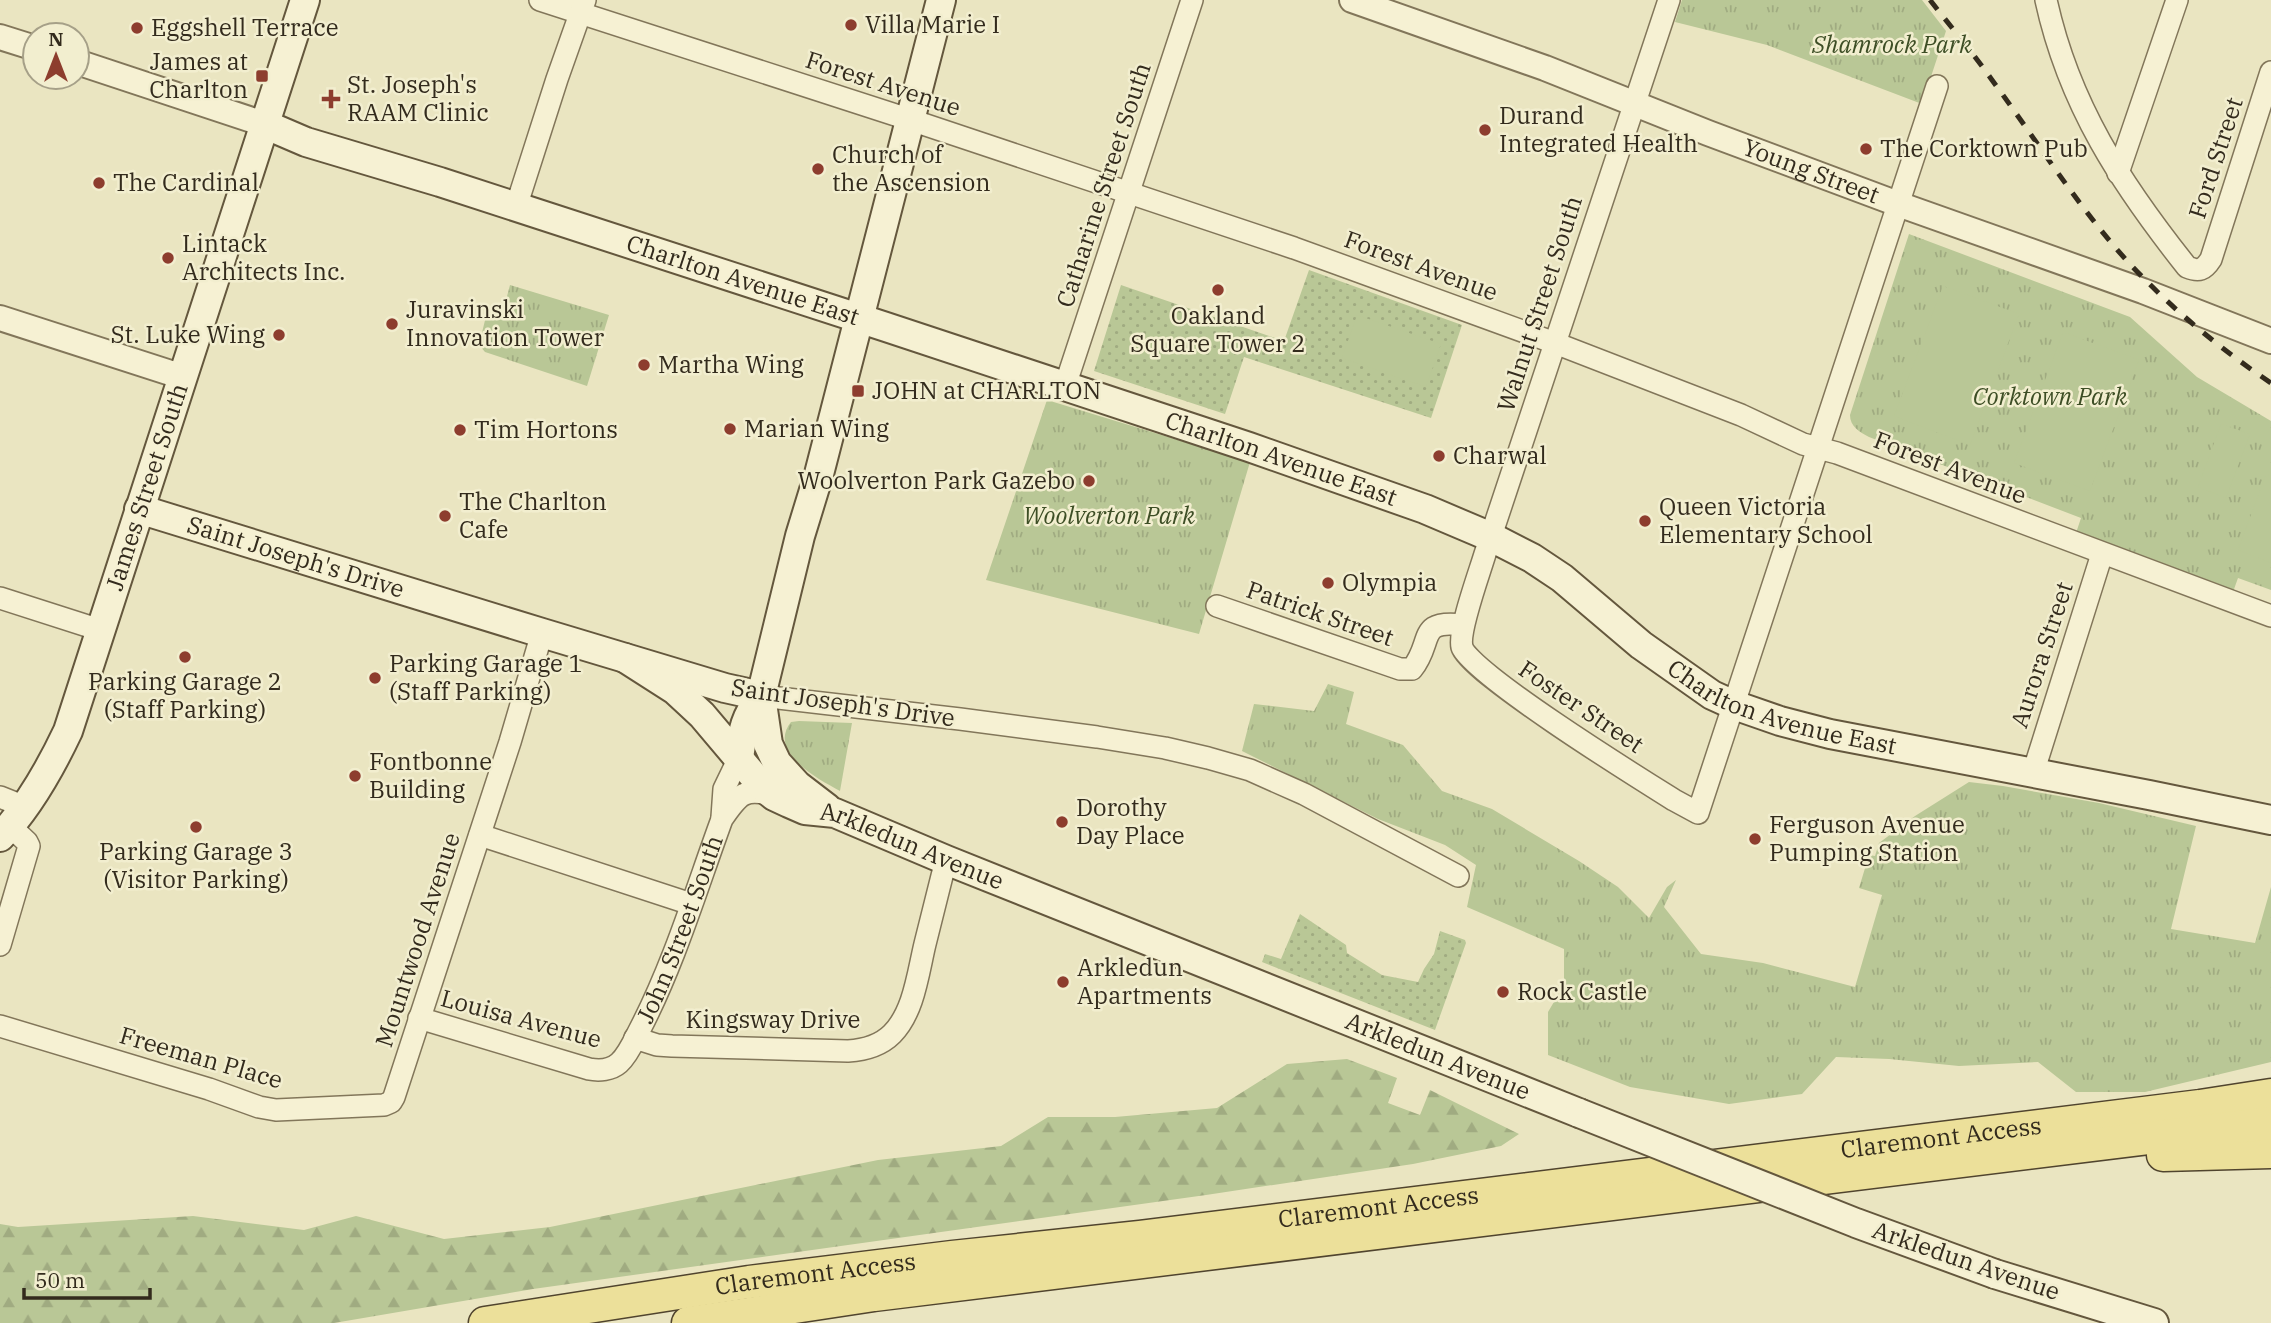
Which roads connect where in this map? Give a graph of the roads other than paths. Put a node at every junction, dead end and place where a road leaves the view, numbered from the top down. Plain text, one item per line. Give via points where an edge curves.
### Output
1 (305, 0) edge
2 (540, 0) edge
3 (941, 0) edge
4 (1192, 0) edge
5 (1352, 0) edge
6 (1670, 0) edge
7 (2046, 0) edge
8 (2177, 0) edge
9 (583, 6) edge
10 (0, 37) edge
11 (21, 44) edge
12 (91, 67) edge
13 (2271, 72) edge
14 (1937, 86) dead end
15 (1634, 103) junction
16 (911, 120) junction
17 (264, 124) junction
18 (2119, 173) junction
19 (1129, 194) junction
20 (1898, 204) junction
21 (516, 207) junction
22 (0, 318) edge
23 (859, 319) junction
24 (2271, 341) edge
25 (1555, 343) junction
26 (183, 377) junction
27 (1065, 386) junction
28 (1818, 447) junction
29 (139, 509) junction
30 (1491, 537) junction
31 (2102, 554) junction
32 (0, 598) edge
33 (1217, 606) dead end
34 (2271, 617) edge
35 (1463, 625) junction
36 (100, 630) junction
37 (542, 633) junction
38 (625, 658) junction
39 (761, 696) junction
40 (1734, 705) junction
41 (738, 758) junction
42 (2033, 773) junction
43 (774, 796) junction
44 (835, 813) junction
45 (9, 817) edge
46 (722, 819) junction
47 (2271, 820) edge
48 (480, 835) junction
49 (946, 860) junction
50 (1458, 876) dead end
51 (691, 904) junction
52 (0, 945) edge
53 (419, 1018) junction
54 (0, 1026) edge
55 (635, 1038) junction
56 (2271, 1095) edge
57 (391, 1102) joint
58 (2271, 1123) edge
59 (2271, 1152) edge
60 (1903, 1168) junction
61 (485, 1323) edge
62 (688, 1323) edge
63 (2154, 1323) edge

1 - 17 main road, James Street South
2 - 9 street, Forest Avenue
3 - 16 main road, John Street South
4 - 19 street, Catharine Street South
5 - 15 street, Young Street
6 - 15 street, Walnut Street South
7 - 18 street via 2057,46 2085,117
8 - 18 street
9 - 16 street, Forest Avenue
9 - 21 street
10 - 11 street
12 - 17 street
13 - 18 street, Ford Street via 2205,268 2187,267
14 - 20 street
15 - 20 street, Young Street
15 - 25 street, Walnut Street South
16 - 19 street, Forest Avenue
16 - 23 main road, John Street South
17 - 21 main road, Charlton Avenue East via 306,142
17 - 26 main road, James Street South
19 - 25 street, Forest Avenue
19 - 27 street, Catharine Street South
20 - 24 street, Young Street
20 - 28 street
21 - 23 main road, Charlton Avenue East
22 - 26 street
23 - 27 main road, Charlton Avenue East
23 - 39 main road, John Street South
25 - 28 street, Forest Avenue
25 - 30 street, Walnut Street South
26 - 29 main road, James Street South
27 - 30 main road, Charlton Avenue East via 1425,509
28 - 31 street, Forest Avenue
28 - 40 street
29 - 36 main road, James Street South
29 - 37 main road, Saint Joseph's Drive
30 - 35 street, Walnut Street South
30 - 40 main road, Charlton Avenue East via 1563,578 1641,645 1694,684
31 - 34 street, Forest Avenue
31 - 42 street, Aurora Street
32 - 36 street
33 - 35 street, Patrick Street via 1400,668 1412,668 1437,624
35 - 40 street, Foster Street via 1462,648 1471,661 1511,694 1698,813
36 - 45 main road, James Street South via 68,731 42,781
37 - 38 main road, Saint Joseph's Drive
37 - 48 street, Mountwood Avenue
38 - 39 main road, Saint Joseph's Drive
38 - 41 main road, Arkledun Avenue via 688,702
39 - 41 main road, John Street South via 745,722
39 - 44 main road, John Street South via 768,744 777,763 797,785
39 - 50 street, Saint Joseph's Drive via 1069,734 1208,758 1250,770 1304,794
40 - 42 main road, Charlton Avenue East via 1830,734
41 - 43 main road, Arkledun Avenue
41 - 46 street, John Street South via 724,789
42 - 47 main road, Charlton Avenue East
43 - 44 main road, Arkledun Avenue via 805,810
43 - 46 street, John Street South via 757,791 741,795
44 - 49 main road, Arkledun Avenue
45 - 52 street, James Street South via 29,846
46 - 51 street, John Street South
48 - 51 street
48 - 53 street, Mountwood Avenue
49 - 55 street, Kingsway Drive via 913,996 904,1019 886,1040 862,1051 848,1051 672,1046
49 - 63 main road, Arkledun Avenue, bridge via 1856,1223
51 - 55 street, John Street South
53 - 55 street, Louisa Avenue via 594,1070 622,1061
53 - 57 street, Mountwood Avenue
54 - 57 street, Freeman Place via 259,1107 276,1110
56 - 61 main road, Claremont Access via 1154,1236 749,1282
58 - 60 main road, Claremont Access
59 - 60 main road via 2168,1155 2036,1167
60 - 62 main road, Claremont Access via 888,1293

